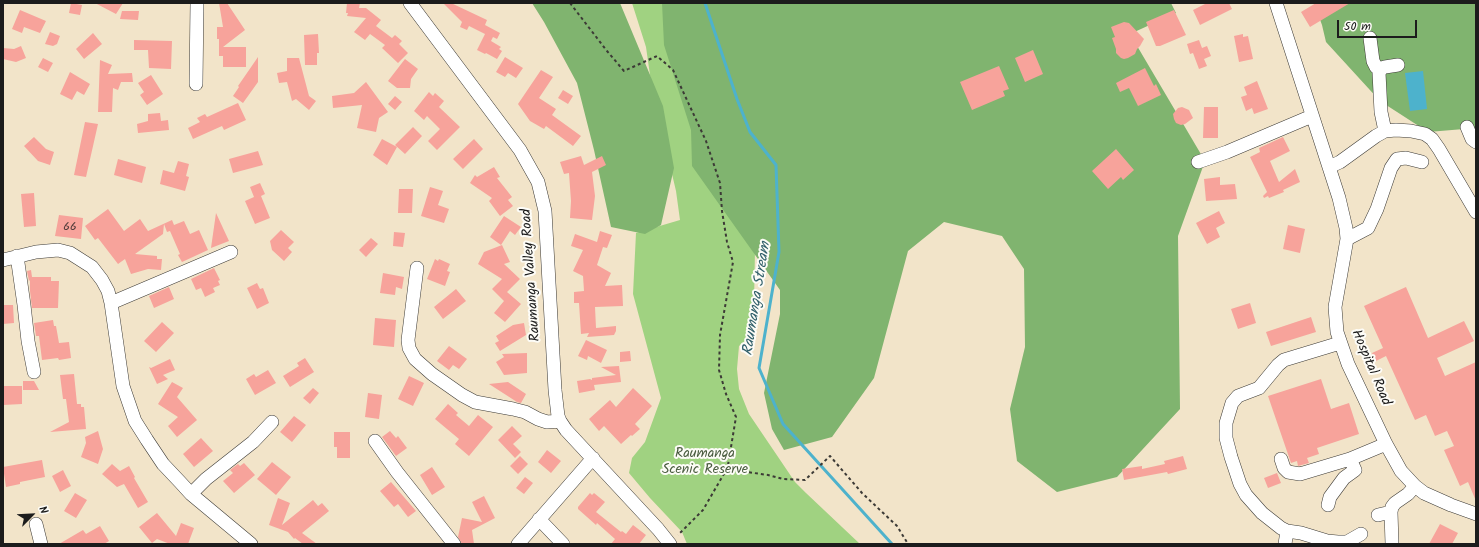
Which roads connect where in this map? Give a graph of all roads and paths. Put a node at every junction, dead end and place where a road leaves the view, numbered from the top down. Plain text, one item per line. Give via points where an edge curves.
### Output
1 (197, 3) edge
2 (410, 3) edge
3 (570, 3) edge
4 (1276, 3) edge
5 (1370, 38) dead end
6 (1398, 65) dead end
7 (1380, 70) junction
8 (196, 84) dead end
9 (1312, 116) junction
10 (1467, 127) dead end
11 (1385, 131) junction
12 (1476, 142) edge
13 (1198, 162) dead end
14 (1422, 162) dead end
15 (1328, 167) junction
16 (1476, 212) edge
17 (1347, 239) junction
18 (231, 252) dead end
19 (17, 256) junction
20 (3, 260) edge
21 (416, 268) dead end
22 (111, 303) junction
23 (1340, 343) junction
24 (34, 372) dead end
25 (560, 421) junction
26 (272, 422) dead end
27 (375, 441) dead end
28 (1386, 444) junction
29 (593, 458) junction
30 (1281, 459) dead end
31 (1350, 459) junction
32 (725, 472) junction
33 (1415, 486) junction
34 (191, 494) junction
35 (1328, 505) dead end
36 (1476, 514) edge
37 (539, 519) junction
38 (36, 524) dead end
39 (1287, 531) junction
40 (1361, 534) dead end
41 (41, 544) edge
42 (251, 544) edge
43 (454, 544) edge
44 (518, 544) edge
45 (563, 544) edge
46 (670, 544) edge
47 (908, 544) edge
48 (1285, 544) edge
49 (1392, 544) edge

1 - 8 street
2 - 25 street, Raumanga Valley Road via 520,150 538,182 545,211 555,390
3 - 32 path via 624,71 658,56 673,70 706,141 720,183 727,242 733,262 720,335 719,370 736,417
4 - 9 street, Hospital Road
5 - 7 street via 1372,61
6 - 7 street via 1385,66
7 - 11 street via 1378,73 1381,112
9 - 13 street
9 - 15 street, Hospital Road
10 - 12 street via 1469,135
11 - 15 street via 1340,162
11 - 16 street via 1411,131 1425,134 1432,139
14 - 17 street via 1406,158 1397,159 1391,168 1368,228
15 - 17 street, Hospital Road via 1342,212
17 - 23 street, Hospital Road via 1335,307
18 - 22 street
19 - 20 street
19 - 22 street via 49,250 70,254 92,267 108,291
19 - 24 street
21 - 25 street via 408,340 415,359 432,374 475,402 525,412 547,422
22 - 34 street via 123,386 135,420 163,464
23 - 28 street, Hospital Road
23 - 39 street via 1284,360 1259,388 1238,396 1232,403 1226,423 1226,438 1231,457 1246,495 1262,513
25 - 29 street, Raumanga Valley Road
26 - 34 street via 253,442
27 - 43 street
28 - 31 street
28 - 33 street, Hospital Road via 1401,471
29 - 37 street
29 - 46 street, Raumanga Valley Road
30 - 31 street via 1288,472 1300,474
31 - 35 street via 1355,470 1344,478 1330,497
32 - 46 path via 703,510
32 - 47 path via 747,472 805,480 830,456 862,493 897,526
33 - 36 street, Hospital Road via 1434,498
33 - 49 street via 1408,494 1388,507
34 - 42 street
37 - 44 street
37 - 45 street
38 - 41 street
39 - 40 street via 1338,542 1347,542
39 - 48 street

